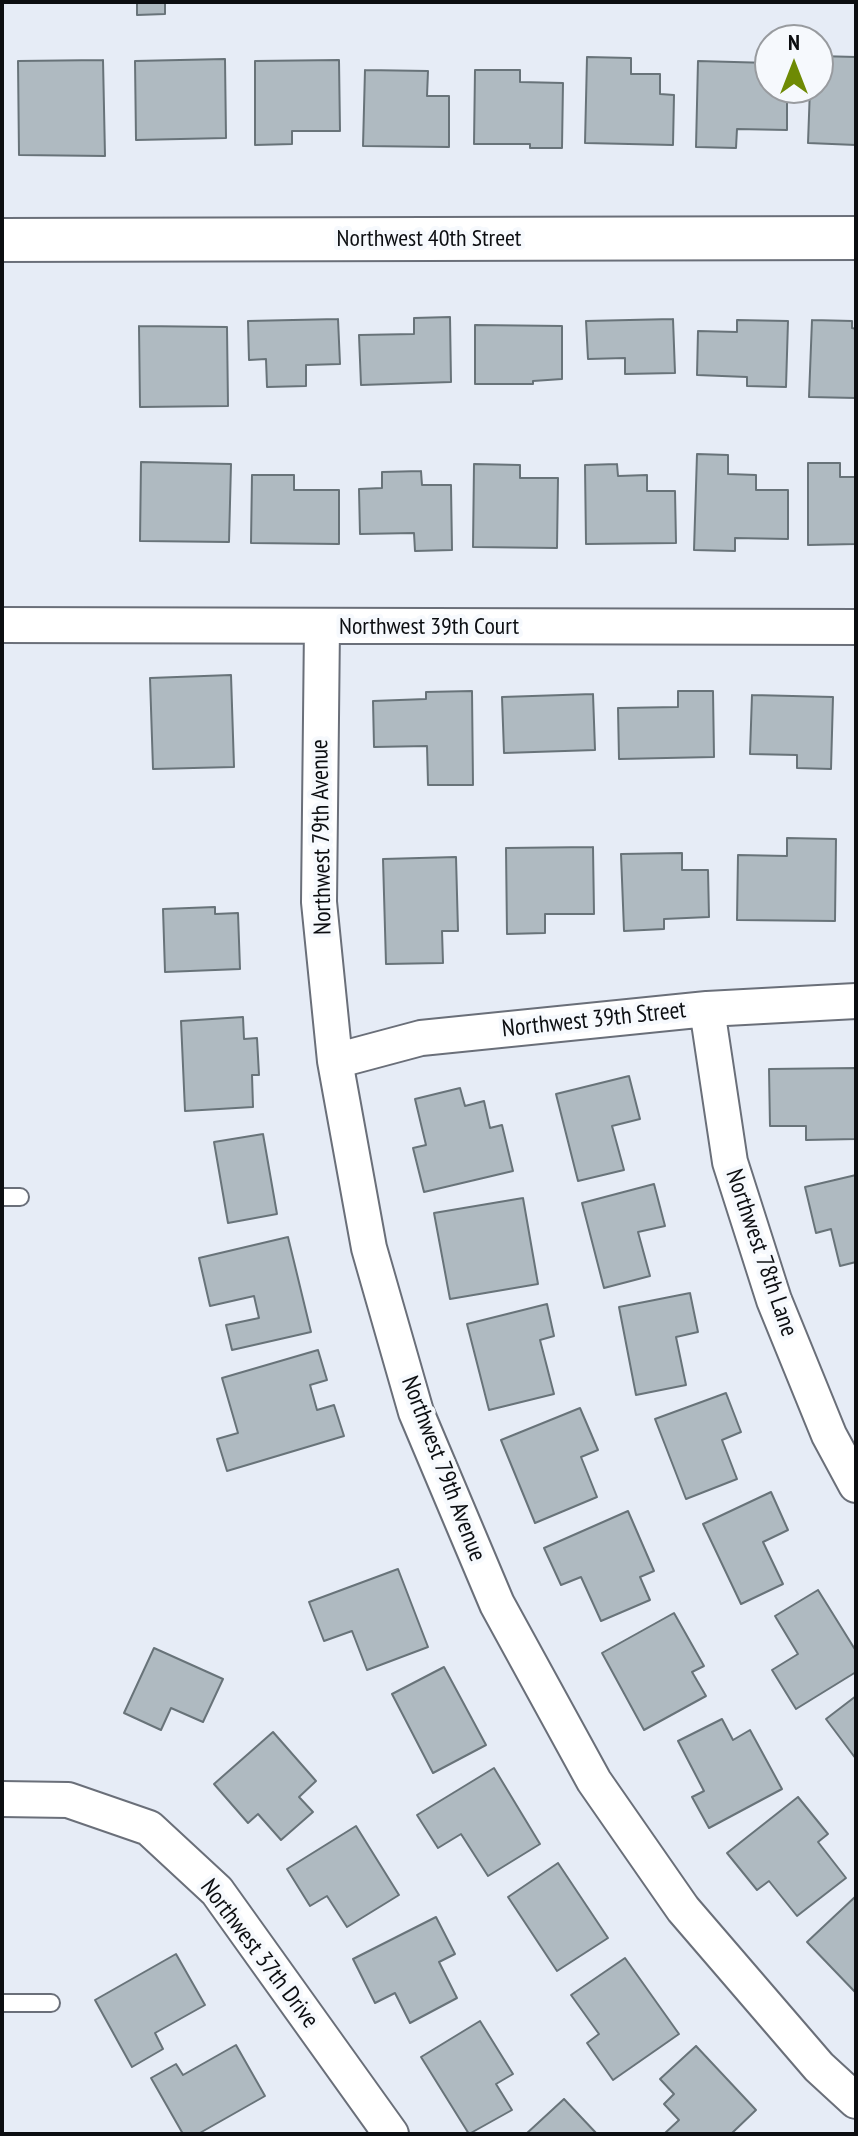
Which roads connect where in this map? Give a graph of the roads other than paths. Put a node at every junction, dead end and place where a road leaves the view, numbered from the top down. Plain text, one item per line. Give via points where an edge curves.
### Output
1 (856, 238) edge
2 (2, 240) edge
3 (2, 625) edge
4 (322, 626) junction
5 (856, 627) edge
6 (856, 1001) edge
7 (707, 1009) junction
8 (335, 1061) junction
9 (2, 1197) edge
10 (20, 1197) dead end
11 (856, 1485) edge
12 (2, 1799) edge
13 (2, 2003) edge
14 (51, 2003) dead end
15 (856, 2101) edge
16 (391, 2134) edge

1 - 2 street, Northwest 40th Street
3 - 4 street, Northwest 39th Court
4 - 5 street, Northwest 39th Court
4 - 8 street, Northwest 79th Avenue via 319,902
6 - 7 street, Northwest 39th Street
7 - 8 street, Northwest 39th Street via 421,1038
7 - 11 street, Northwest 78th Lane via 730,1162 774,1300 829,1435
8 - 15 street, Northwest 79th Avenue via 369,1248 416,1412 497,1604 594,1781 683,1909 819,2067
9 - 10 lane
12 - 16 street, Northwest 37th Drive via 68,1800 149,1828 217,1891
13 - 14 lane

